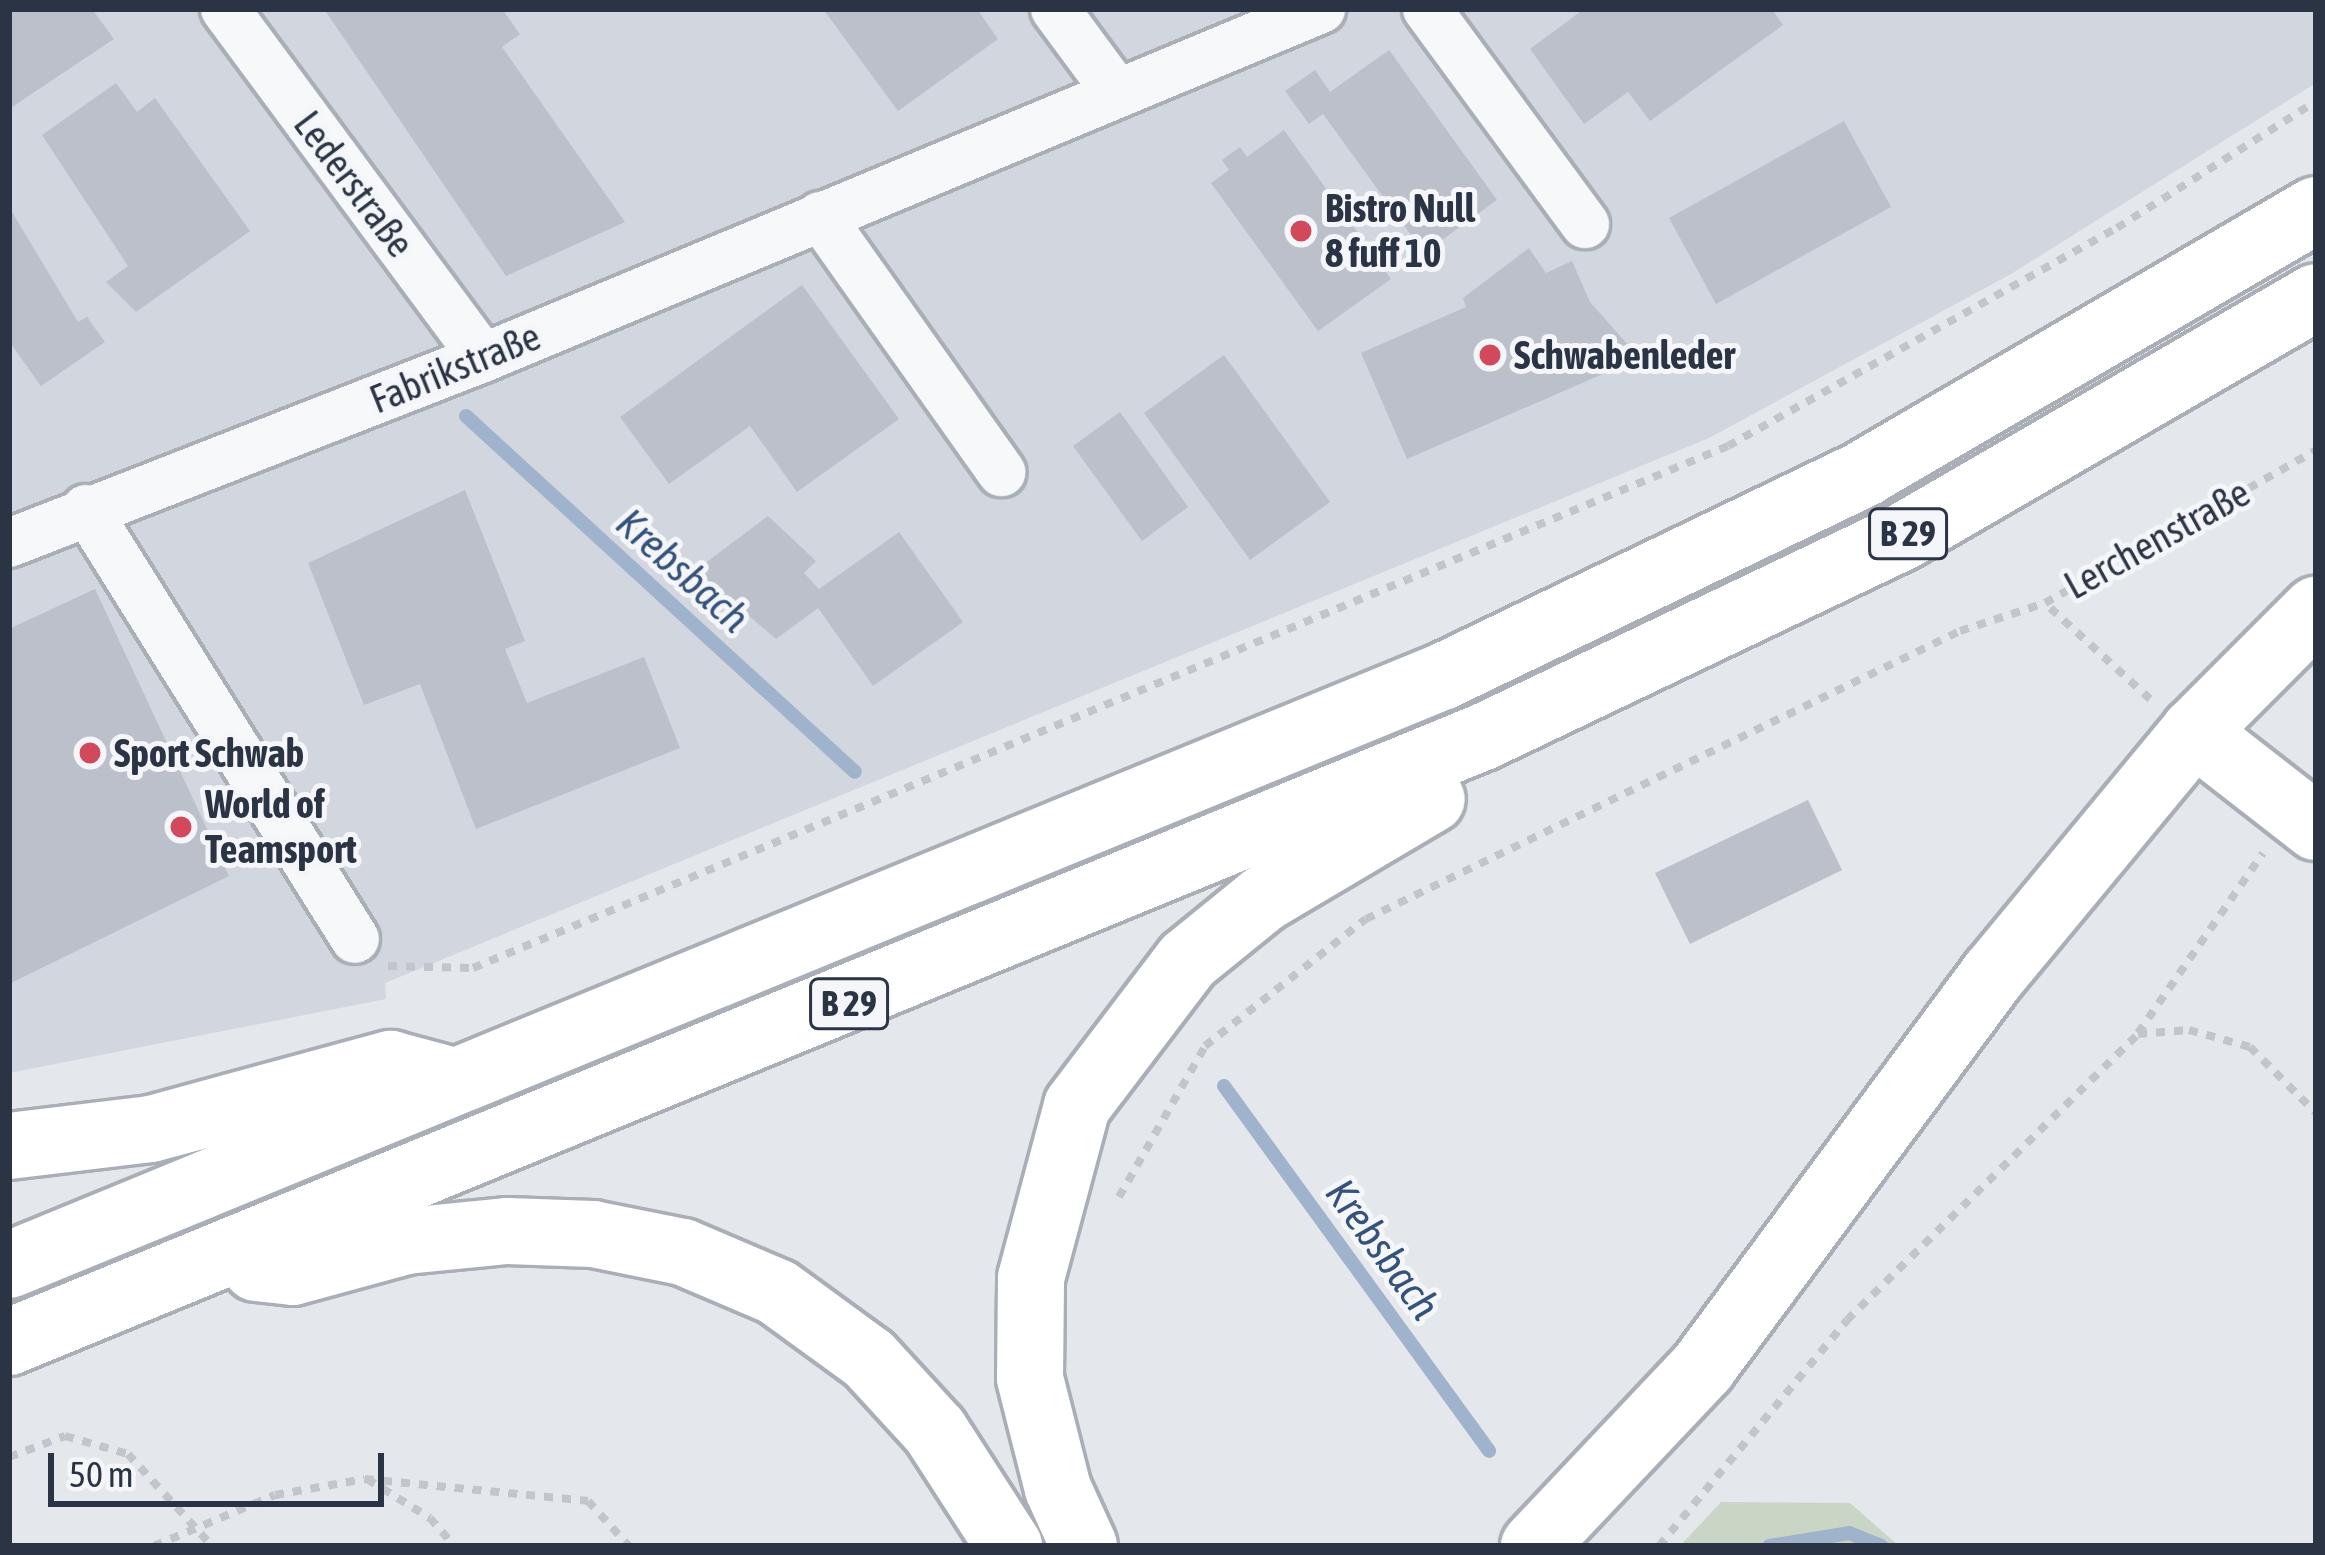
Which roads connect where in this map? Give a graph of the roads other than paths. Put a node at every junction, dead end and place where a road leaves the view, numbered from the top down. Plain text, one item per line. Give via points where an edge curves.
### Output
1 (225, 9) edge
2 (1055, 9) edge
3 (1321, 9) edge
4 (1427, 9) edge
5 (1114, 89) junction
6 (2316, 209) edge
7 (820, 216) junction
8 (1585, 224) dead end
9 (2316, 298) edge
10 (483, 358) junction
11 (1001, 472) dead end
12 (86, 509) junction
13 (9, 543) edge
14 (2316, 610) edge
15 (2194, 732) junction
16 (1483, 736) junction
17 (2306, 820) edge
18 (355, 939) road end
19 (461, 1082) junction
20 (9, 1146) edge
21 (212, 1262) junction
22 (9, 1265) edge
23 (9, 1342) edge
24 (1009, 1546) edge
25 (1084, 1546) edge
26 (1534, 1546) edge

1 - 10 street, Lederstraße
2 - 5 street
3 - 5 street, Fabrikstraße
4 - 8 street
5 - 7 street, Fabrikstraße
6 - 19 main road, B 29 via 2024,387 1705,555 1227,770
7 - 10 street, Fabrikstraße
7 - 11 street
9 - 16 main road, B 29 via 1904,536
10 - 12 street, Fabrikstraße
12 - 13 street, Fabrikstraße
12 - 18 street
14 - 15 main road
15 - 17 main road
15 - 26 main road via 1994,974 1703,1367
16 - 21 main road, B 29
16 - 25 main road via 1427,806 1263,899 1188,961 1077,1106 1031,1278 1030,1378 1058,1489
19 - 20 main road via 391,1064 151,1130
19 - 22 main road, B 29
21 - 23 main road, B 29
21 - 24 main road via 293,1272 406,1241 508,1231 593,1234 683,1252 777,1292 869,1358 935,1431

